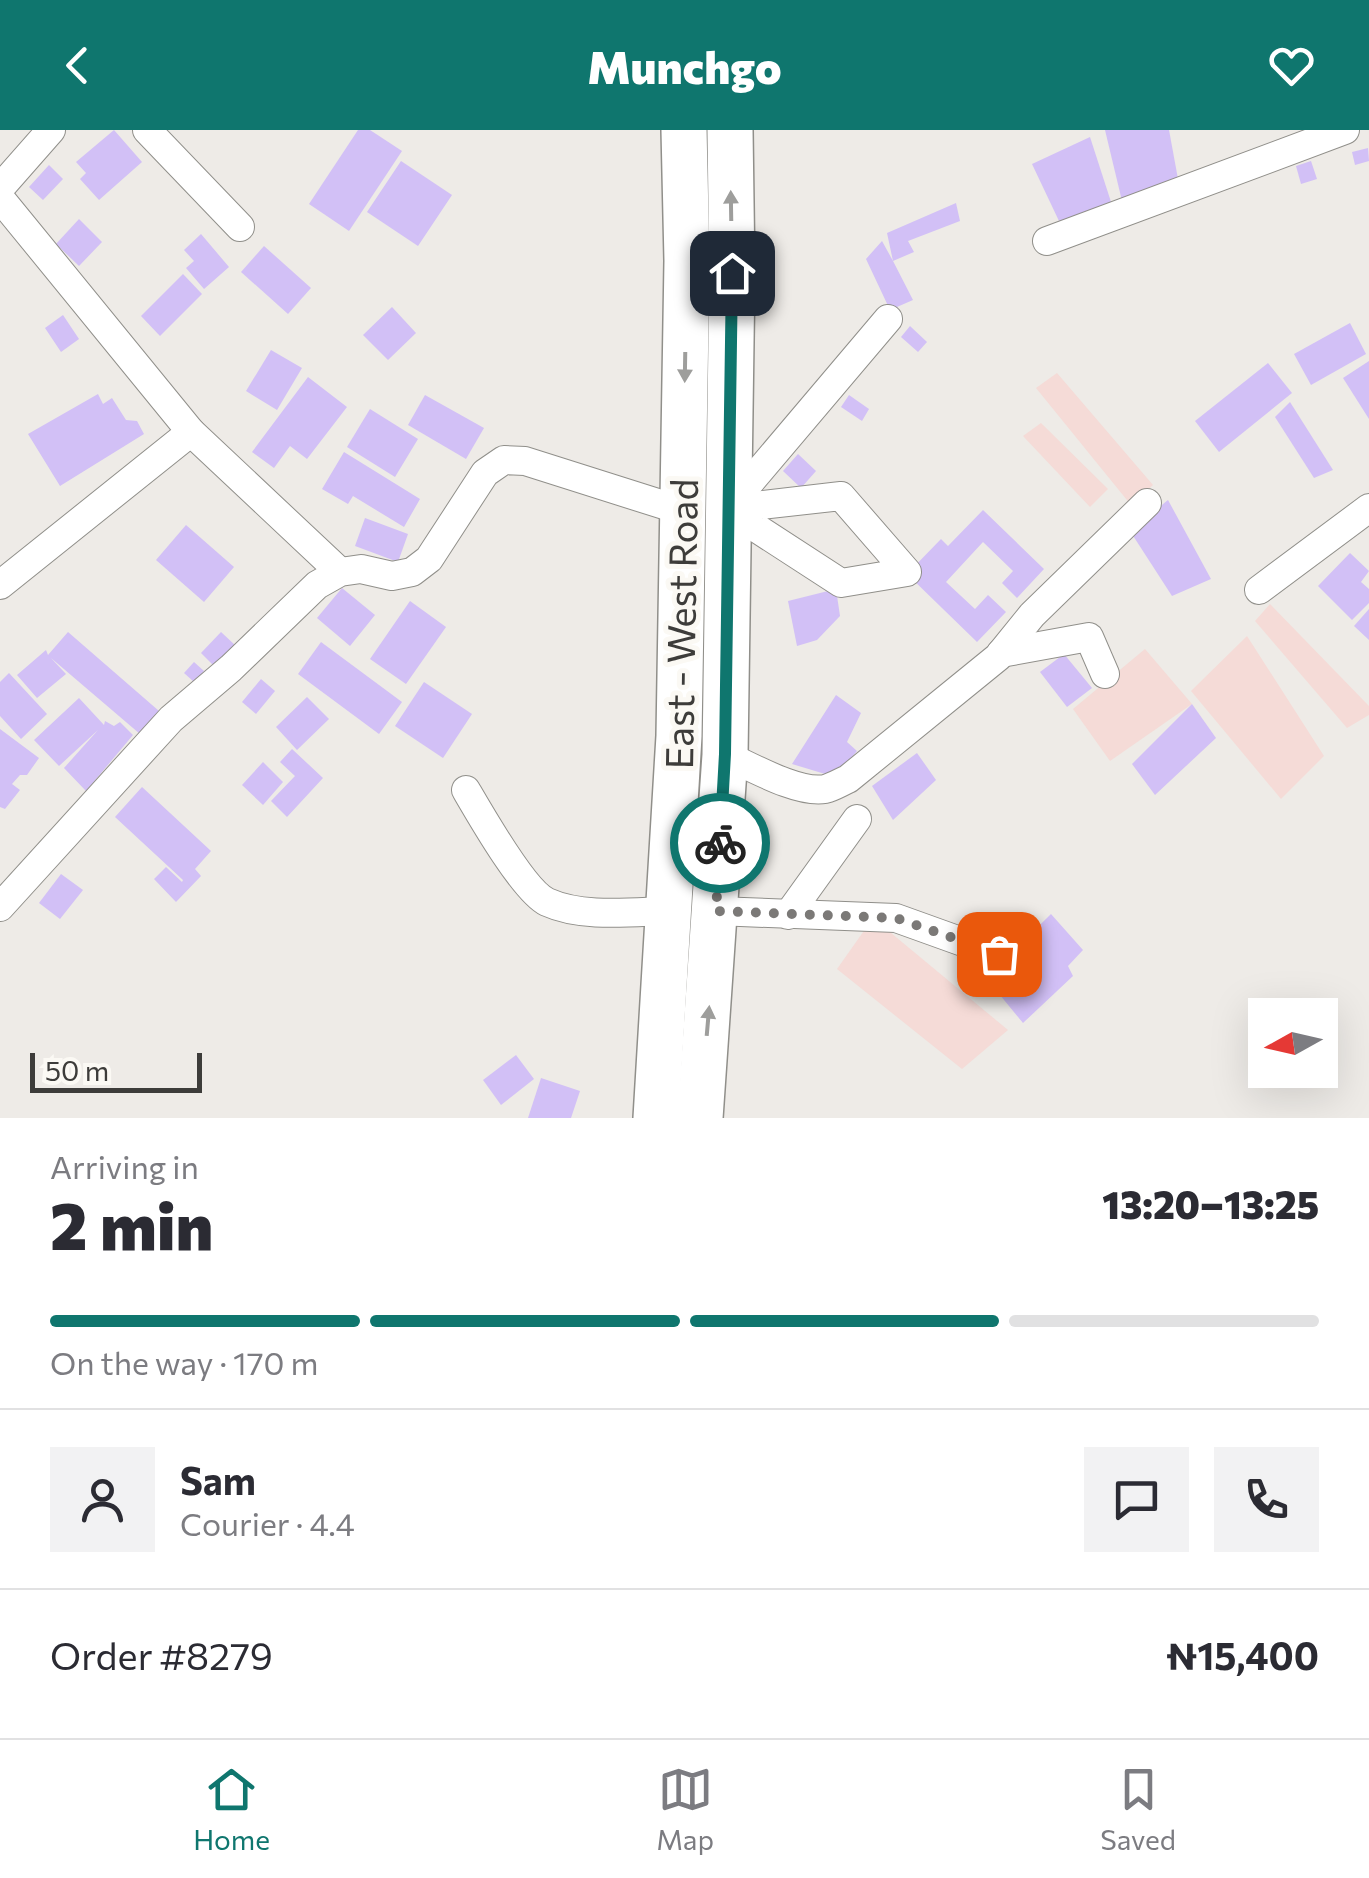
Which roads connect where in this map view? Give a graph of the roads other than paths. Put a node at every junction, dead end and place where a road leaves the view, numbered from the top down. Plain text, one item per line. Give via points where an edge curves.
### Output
1 (51, 130) edge
2 (147, 130) edge
3 (684, 130) edge
4 (730, 130) edge
5 (1345, 130) edge
6 (0, 188) edge
7 (0, 198) edge
8 (240, 227) dead end
9 (1047, 241) dead end
10 (888, 319) dead end
11 (191, 432) junction
12 (1147, 503) dead end
13 (1369, 508) edge
14 (704, 510) junction
15 (340, 572) junction
16 (0, 585) edge
17 (1258, 590) dead end
18 (1002, 653) junction
19 (1105, 674) dead end
20 (725, 754) junction
21 (466, 790) dead end
22 (857, 819) dead end
23 (0, 907) edge
24 (669, 911) junction
25 (716, 911) junction
26 (788, 915) junction
27 (999, 954) dead end
28 (656, 1118) edge
29 (700, 1118) edge

1 - 6 street
2 - 8 street
3 -> 14 main road, East - West Road
14 -> 4 main road, East - West Road via 732,273
5 - 9 street
7 - 11 street
10 - 14 street
11 - 15 street
11 - 16 street
12 - 18 street via 1032,614
13 - 17 street
14 - 14 street via 841,584 907,572 841,496
14 - 15 street via 504,460 485,472 429,559 412,572
14 - 20 main road, East - West Road
14 - 24 main road, East - West Road via 679,736
15 - 23 street via 171,718
18 - 19 street via 1088,638
18 - 20 street via 828,789 791,784
20 - 25 main road, East - West Road
21 - 24 street via 542,900 566,908
22 - 26 street
24 - 28 main road, East - West Road
25 - 26 street
29 -> 25 main road, East - West Road
26 - 27 street via 896,918

